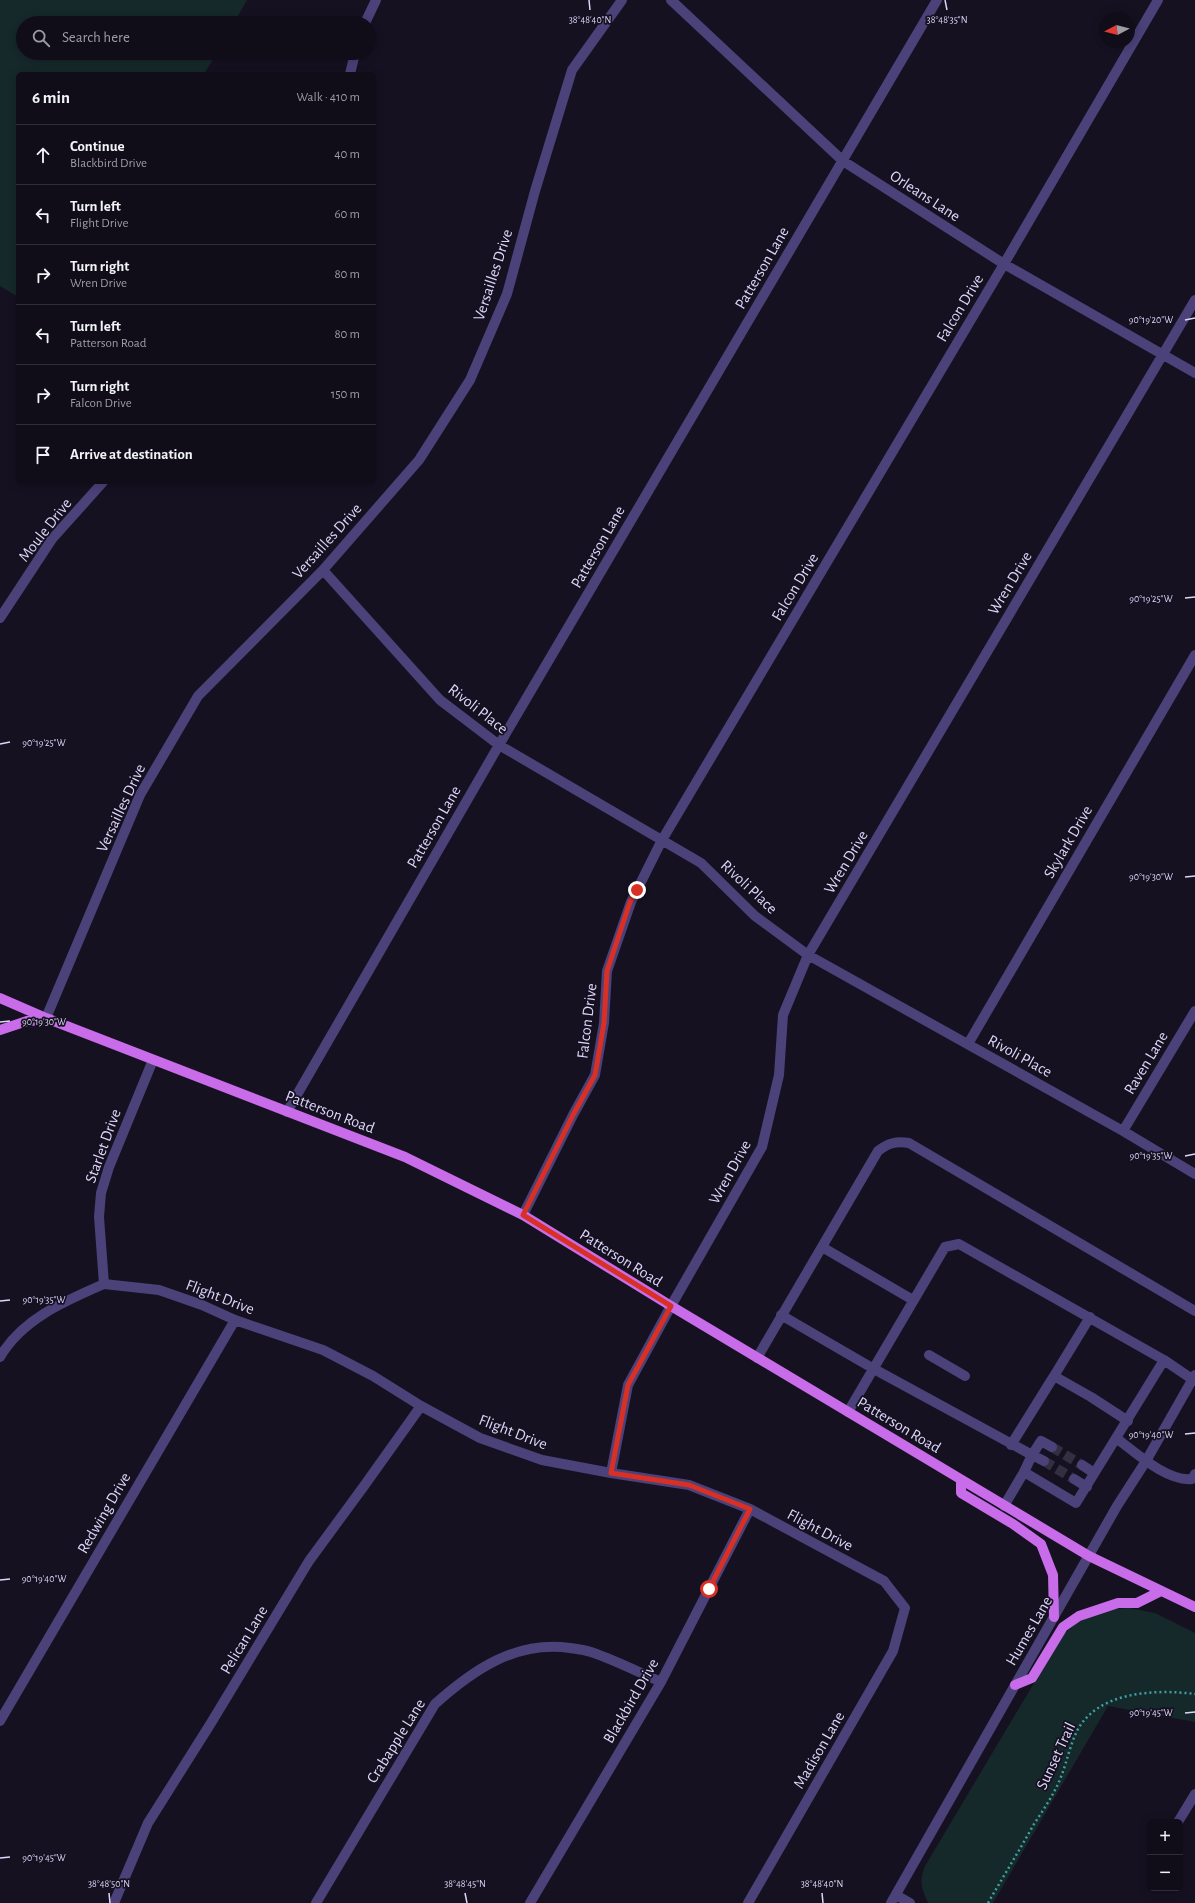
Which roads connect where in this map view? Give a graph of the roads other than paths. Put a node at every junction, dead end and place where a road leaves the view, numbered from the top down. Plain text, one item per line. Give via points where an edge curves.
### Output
1 (376, 0) edge
2 (622, 0) edge
3 (671, 0) edge
4 (937, 0) edge
5 (1158, 0) edge
6 (368, 16) edge
7 (353, 60) edge
8 (350, 72) edge
9 (843, 161) junction
10 (1004, 264) junction
11 (1195, 300) edge
12 (1162, 354) junction
13 (1195, 373) edge
14 (101, 484) edge
15 (323, 570) junction
16 (0, 618) edge
17 (1195, 655) edge
18 (499, 746) junction
19 (662, 840) junction
20 (808, 955) junction
21 (0, 998) edge
22 (1195, 1011) edge
23 (48, 1019) junction
24 (0, 1030) edge
25 (968, 1044) junction
26 (153, 1060) junction
27 (287, 1112) junction
28 (1123, 1131) junction
29 (1195, 1174) edge
30 (523, 1215) junction
31 (822, 1247) junction
32 (104, 1284) junction
33 (913, 1300) junction
34 (671, 1306) junction
35 (1195, 1310) edge
36 (781, 1315) junction
37 (1090, 1317) junction
38 (234, 1320) junction
39 (929, 1355) dead end
40 (0, 1357) edge
41 (757, 1358) junction
42 (1164, 1360) junction
43 (874, 1369) junction
44 (965, 1376) dead end
45 (1054, 1376) junction
46 (1194, 1378) edge
47 (421, 1406) junction
48 (848, 1412) junction
49 (1128, 1421) junction
50 (1116, 1438) junction
51 (1011, 1445) junction
52 (1052, 1447) tunnel mouth
53 (1032, 1455) junction
54 (1044, 1461) tunnel mouth
55 (1146, 1461) junction
56 (1082, 1466) tunnel mouth
57 (1024, 1472) junction
58 (611, 1473) junction
59 (1094, 1473) junction
60 (1195, 1474) edge
61 (1074, 1479) tunnel mouth
62 (961, 1480) junction
63 (1087, 1486) junction
64 (1004, 1506) junction
65 (750, 1509) junction
66 (1089, 1556) junction
67 (1161, 1591) junction
68 (1195, 1607) edge
69 (906, 1608) joint
70 (1054, 1616) junction
71 (661, 1682) junction
72 (1015, 1685) junction
73 (0, 1720) edge
74 (1195, 1794) edge
75 (1180, 1819) edge
76 (893, 1899) edge
77 (114, 1903) edge
78 (316, 1903) edge
79 (530, 1903) edge
80 (748, 1903) edge
81 (910, 1903) edge

1 - 6 street
2 - 15 street, Versailles Drive via 572,70 506,294 470,380 418,460
3 - 9 street, Orleans Lane
4 - 9 street, Patterson Lane
5 - 10 street, Falcon Drive
7 - 8 street
9 - 10 street, Orleans Lane
9 - 18 street, Patterson Lane
10 - 12 street, Orleans Lane
10 - 19 street, Falcon Drive
11 - 12 street, Wren Drive
12 - 13 street, Orleans Lane
12 - 20 street, Wren Drive
14 - 16 street, Moule Drive via 52,539
15 - 18 street, Rivoli Place via 440,700
15 - 23 street, Versailles Drive via 198,696 140,795
17 - 25 street, Skylark Drive
18 - 19 street, Rivoli Place
18 - 27 street, Patterson Lane
19 - 20 street, Rivoli Place via 700,863 754,916
19 - 30 street, Falcon Drive via 630,902 607,971 604,1023 595,1075
20 - 25 street, Rivoli Place
20 - 34 street, Wren Drive via 783,1015 779,1075 762,1148
21 - 23 main road, Patterson Road
22 - 28 street, Raven Lane
23 - 24 main road via 27,1021
23 - 26 main road, Patterson Road
25 - 28 street, Rivoli Place
26 - 27 main road, Patterson Road
26 - 32 street, Starlet Drive via 109,1167 101,1193 99,1217
27 - 30 main road, Patterson Road via 405,1157
28 - 29 street, Rivoli Place
30 - 34 main road, Patterson Road
31 - 33 street
31 - 35 street via 878,1151 887,1144 909,1143
31 - 36 street
32 - 38 street, Flight Drive via 159,1290 202,1305
32 - 40 street via 51,1308 8,1342
33 - 37 street via 945,1247 959,1244
33 - 43 street
34 - 41 main road, Patterson Road
34 - 58 street, Wren Drive via 628,1385
36 - 41 street
36 - 43 street
37 - 42 street
37 - 45 street
38 - 47 street, Flight Drive via 329,1353 373,1376
38 - 73 street, Redwing Drive
39 - 44 street
41 - 48 main road, Patterson Road
42 - 46 street
42 - 49 street
43 - 48 street
43 - 51 street
45 - 49 street via 1091,1396
45 - 51 street
46 - 55 street, Humes Lane
47 - 58 street, Flight Drive via 480,1438 542,1460
47 - 77 street, Pelican Lane via 309,1561 148,1823
48 - 62 main road, Patterson Road
49 - 50 street
50 - 55 street
50 - 59 street
51 - 53 street
52 - 53 street via 1041,1441
53 - 54 street
53 - 57 street
55 - 60 street via 1177,1479 1192,1479
55 - 66 street, Humes Lane
56 - 59 street
57 - 63 street via 1076,1503
57 - 64 street
58 - 65 street, Flight Drive via 689,1485
59 - 63 street
61 - 63 street
62 - 64 main road, Patterson Road
62 - 70 main road via 961,1493 1041,1544 1053,1576
64 - 66 main road, Patterson Road
65 - 69 street, Flight Drive via 884,1581
65 - 71 street, Blackbird Drive
66 - 67 main road, Patterson Road
66 - 70 street, Humes Lane
67 - 68 main road, Patterson Road
67 - 72 main road via 1137,1603 1118,1603 1079,1616 1063,1628 1032,1678
69 - 80 street, Madison Lane via 893,1651
70 - 72 street, Humes Lane
71 - 78 street, Crabapple Lane via 590,1651 562,1647 535,1647 488,1664 459,1683 435,1704
71 - 79 street, Blackbird Drive
72 - 76 street, Humes Lane
74 - 75 street
76 - 81 street

